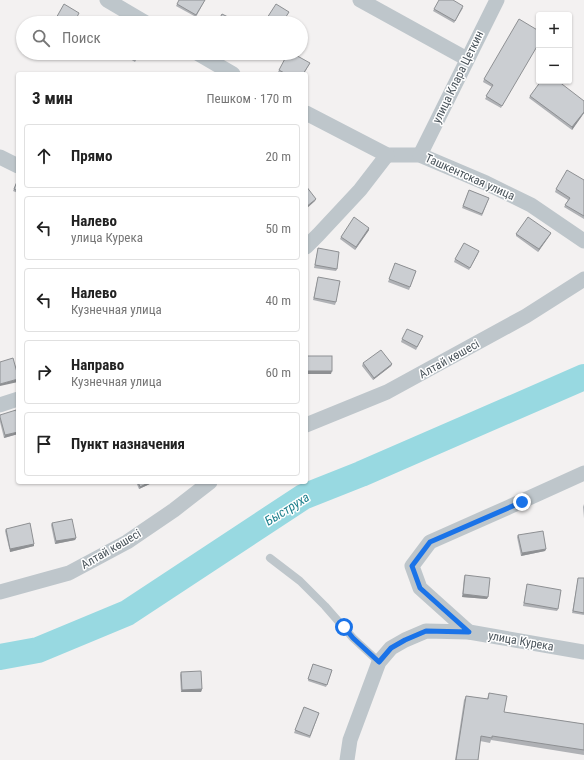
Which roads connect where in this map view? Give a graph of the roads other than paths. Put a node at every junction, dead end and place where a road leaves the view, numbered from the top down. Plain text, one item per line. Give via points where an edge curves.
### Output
1 (107, 0) edge
2 (360, 0) edge
3 (497, 0) edge
4 (134, 16) edge
5 (468, 59) junction
6 (209, 60) edge
7 (230, 72) edge
8 (308, 114) edge
9 (387, 155) junction
10 (420, 155) junction
11 (0, 157) edge
12 (16, 165) edge
13 (584, 241) edge
14 (308, 244) edge
15 (584, 279) edge
16 (16, 400) edge
17 (0, 405) edge
18 (308, 424) edge
19 (584, 473) edge
20 (207, 484) edge
21 (270, 558) dead end
22 (0, 592) edge
23 (469, 632) junction
24 (584, 652) edge
25 (379, 662) junction
26 (347, 760) edge

1 - 4 street
2 - 5 street
3 - 5 street, улица Клара Цеткин
5 - 10 street, улица Клара Цеткин
6 - 7 street
8 - 9 street, Ташкентская улица
9 - 10 street, Ташкентская улица
9 - 14 street via 360,190
10 - 13 street, Ташкентская улица via 531,205
11 - 12 street
15 - 18 street, Алтай көшесі via 526,316 387,392
16 - 17 street
19 - 23 street via 430,542 412,566 420,588
20 - 22 street, Алтай көшесі via 127,542 69,574
21 - 25 lane via 300,581
23 - 24 street, улица Курека
23 - 25 street, улица Курека via 426,631 391,648
25 - 26 street, улица Курека via 350,740

